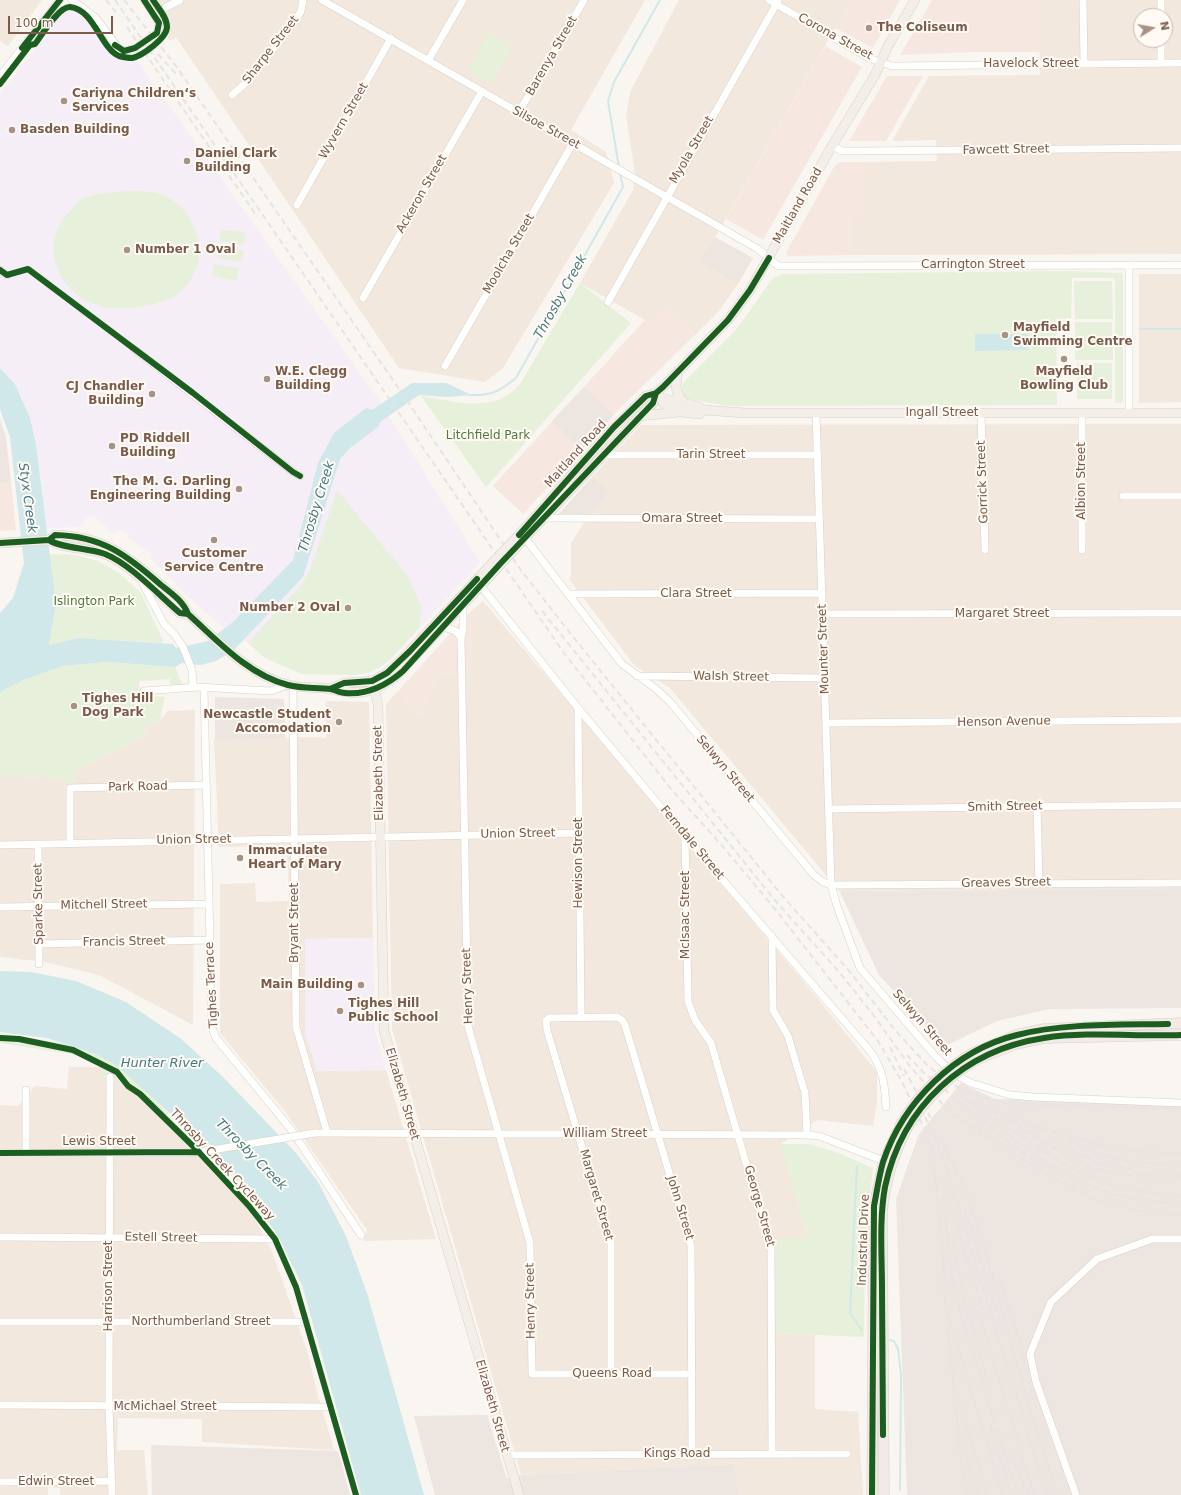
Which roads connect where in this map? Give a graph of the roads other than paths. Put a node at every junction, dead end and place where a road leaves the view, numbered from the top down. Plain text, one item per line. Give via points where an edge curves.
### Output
1 (60, 0) edge
2 (72, 0) edge
3 (144, 0) edge
4 (180, 0) edge
5 (303, 0) edge
6 (322, 0) edge
7 (463, 0) edge
8 (584, 0) edge
9 (769, 0) edge
10 (915, 0) edge
11 (1083, 0) edge
12 (777, 2) edge
13 (166, 7) dead end
14 (391, 38) junction
15 (1161, 48) edge
16 (429, 59) junction
17 (881, 62) junction
18 (1161, 63) junction
19 (1181, 63) edge
20 (1084, 64) junction
21 (0, 76) edge
22 (482, 91) junction
23 (232, 95) dead end
24 (519, 112) junction
25 (573, 143) junction
26 (832, 146) junction
27 (1181, 148) edge
28 (666, 196) junction
29 (297, 204) dead end
30 (769, 258) junction
31 (1129, 265) junction
32 (1181, 265) edge
33 (0, 270) edge
34 (7, 275) dead end
35 (363, 298) dead end
36 (608, 302) dead end
37 (134, 349) dead end
38 (445, 366) dead end
39 (678, 371) junction
40 (659, 396) junction
41 (688, 405) junction
42 (704, 410) junction
43 (681, 412) junction
44 (816, 413) junction
45 (981, 413) junction
46 (1082, 413) junction
47 (1129, 413) junction
48 (1181, 413) edge
49 (640, 416) junction
50 (604, 455) junction
51 (818, 455) junction
52 (300, 476) dead end
53 (1123, 496) dead end
54 (1181, 496) edge
55 (544, 518) junction
56 (820, 519) junction
57 (521, 539) junction
58 (49, 540) junction
59 (0, 543) edge
60 (985, 550) dead end
61 (1082, 550) dead end
62 (486, 575) junction
63 (141, 580) junction
64 (481, 586) junction
65 (822, 593) junction
66 (569, 594) junction
67 (463, 604) junction
68 (188, 614) junction
69 (823, 614) junction
70 (1181, 614) edge
71 (443, 627) junction
72 (461, 638) junction
73 (637, 676) junction
74 (825, 678) junction
75 (372, 680) junction
76 (290, 686) junction
77 (193, 688) junction
78 (204, 688) junction
79 (330, 689) junction
80 (375, 690) junction
81 (144, 691) dead end
82 (578, 708) junction
83 (1181, 720) edge
84 (826, 723) junction
85 (206, 786) junction
86 (1181, 805) edge
87 (1038, 806) junction
88 (829, 809) junction
89 (579, 833) junction
90 (464, 835) junction
91 (685, 836) junction
92 (380, 837) junction
93 (294, 838) junction
94 (207, 840) junction
95 (70, 843) junction
96 (38, 844) junction
97 (0, 845) edge
98 (1039, 883) junction
99 (1181, 883) edge
100 (831, 885) junction
101 (208, 904) junction
102 (39, 906) junction
103 (0, 907) edge
104 (772, 936) junction
105 (209, 940) junction
106 (39, 944) junction
107 (39, 964) dead end
108 (687, 994) joint
109 (581, 1018) junction
110 (1181, 1023) edge
111 (1181, 1034) edge
112 (974, 1056) junction
113 (110, 1077) dead end
114 (26, 1090) dead end
115 (1181, 1103) edge
116 (886, 1107) dead end
117 (904, 1126) junction
118 (321, 1132) junction
119 (738, 1133) junction
120 (413, 1134) junction
121 (498, 1134) junction
122 (578, 1134) junction
123 (658, 1134) junction
124 (807, 1134) junction
125 (0, 1153) edge
126 (26, 1153) junction
127 (109, 1153) junction
128 (884, 1161) junction
129 (361, 1235) dead end
130 (0, 1237) edge
131 (109, 1237) junction
132 (275, 1239) dead end
133 (1181, 1240) edge
134 (0, 1322) edge
135 (109, 1322) junction
136 (306, 1322) dead end
137 (532, 1374) joint
138 (611, 1374) junction
139 (692, 1374) junction
140 (0, 1406) edge
141 (109, 1407) junction
142 (330, 1407) dead end
143 (692, 1454) junction
144 (772, 1454) junction
145 (848, 1454) dead end
146 (507, 1455) junction
147 (0, 1482) edge
148 (112, 1482) junction
149 (112, 1495) edge
150 (518, 1495) edge
151 (872, 1495) edge
152 (884, 1495) edge
153 (1076, 1495) edge

1 - 21 street
2 - 3 street, bridge via 96,18 116,46 124,51 135,48 157,33 159,27 155,16
4 - 13 street
5 - 23 street, Sharpe Street via 296,20 248,81
6 - 14 street, Silsoe Street
7 - 16 street
8 - 24 street, Barenya Street
9 - 12 street, Corona Street
10 - 17 main road, Maitland Road
11 - 20 street
12 - 17 street, Corona Street via 869,58
12 - 28 street, Myola Street
14 - 16 street, Silsoe Street
14 - 29 street, Wyvern Street
15 - 18 street
16 - 22 street, Silsoe Street
17 - 20 street, Havelock Street via 896,66
17 - 26 main road, Maitland Road
18 - 19 street, Havelock Street
18 - 20 street, Havelock Street
22 - 24 street, Silsoe Street
22 - 35 street, Ackeron Street
24 - 25 street, Silsoe Street
25 - 28 street, Silsoe Street
25 - 38 street, Moolcha Street
26 - 27 street, Fawcett Street via 842,151
26 - 30 main road, Maitland Road
28 - 30 street, Silsoe Street via 760,250
28 - 36 street, Myola Street
30 - 31 street, Carrington Street via 778,266
30 - 39 main road, Maitland Road via 737,310
31 - 32 street, Carrington Street
31 - 47 street
33 - 34 street
37 - 52 street
39 - 40 main road, Maitland Road
39 - 41 main road via 676,392
40 - 41 main road, Ingall Street
40 - 43 main road, Ingall Street via 666,406
40 - 49 main road, Maitland Road
40 - 57 main road, Maitland Road via 646,396 614,427
41 - 42 main road, Ingall Street via 698,406
42 - 43 main road, Ingall Street via 699,414
42 - 44 main road, Ingall Street
43 - 49 main road, Ingall Street
44 - 45 main road, Ingall Street
44 - 51 street, Mounter Street
45 - 46 main road, Ingall Street
45 - 60 street, Gorrick Street
46 - 47 main road, Ingall Street
46 - 61 street, Albion Street
47 - 48 main road, Ingall Street
49 - 50 main road, Maitland Road
50 - 51 street, Tarin Street
50 - 55 main road, Maitland Road
51 - 56 street, Mounter Street
53 - 54 street
55 - 56 street, Omara Street
55 - 57 main road, Maitland Road
56 - 65 street, Mounter Street
57 - 62 main road, Maitland Road, bridge
57 - 66 street, Selwyn Street
58 - 59 main road, Maitland Road
58 - 63 main road, Maitland Road via 56,545 78,547 105,554
58 - 68 main road, Maitland Road via 55,535 80,536 117,550 164,587 185,606
62 - 64 main road, Maitland Road
62 - 75 main road, Maitland Road via 397,664 381,677
63 - 68 main road, Maitland Road via 180,613
63 - 77 street via 164,624 183,647 192,670
64 - 67 main road, Maitland Road
64 - 82 street, Ferndale Street
65 - 66 street, Clara Street
65 - 69 street, Mounter Street
66 - 73 street, Selwyn Street via 622,664
67 - 71 main road, Maitland Road
67 - 72 street, Henry Street
68 - 76 main road, Maitland Road via 261,674
69 - 70 street, Margaret Street
69 - 74 street, Mounter Street
71 - 72 street via 456,630
71 - 80 main road, Maitland Road via 403,671
72 - 90 street, Henry Street
73 - 74 street, Walsh Street
73 - 100 street, Selwyn Street via 670,702 814,875
74 - 84 street, Mounter Street
75 - 79 main road, Maitland Road via 344,683
75 - 80 main road, Elizabeth Street
76 - 78 street via 270,691
76 - 79 main road, Maitland Road
76 - 93 street, Bryant Street
77 - 78 street
77 - 81 street
78 - 85 street, Tighes Terrace
79 - 80 main road, Maitland Road via 344,693
80 - 92 main road, Elizabeth Street via 378,701
82 - 89 street, Hewison Street
82 - 91 street, Ferndale Street
83 - 84 street, Henson Avenue
84 - 88 street, Mounter Street
85 - 94 street, Tighes Terrace
85 - 95 street, Park Road via 70,788
86 - 87 street, Smith Street
87 - 88 street, Smith Street
87 - 98 street
88 - 100 street, Mounter Street
89 - 90 street, Union Street
89 - 109 street, Hewison Street
90 - 92 street, Union Street
90 - 121 street, Henry Street via 468,1026
91 - 104 street, Ferndale Street
91 - 108 street, McIsaac Street
92 - 93 street, Union Street
92 - 120 main road, Elizabeth Street via 383,1023
93 - 94 street, Union Street
93 - 118 street, Bryant Street via 296,1027
94 - 95 street, Union Street
94 - 101 street, Tighes Terrace
95 - 96 street, Union Street
96 - 97 street, Union Street
96 - 102 street, Sparke Street
98 - 99 street, Greaves Street
98 - 100 street, Greaves Street
100 - 115 street, Selwyn Street via 860,968 936,1057 953,1073 971,1083 1010,1095
101 - 102 street, Mitchell Street
101 - 105 street, Tighes Terrace
102 - 103 street, Mitchell Street
102 - 106 street, Sparke Street
104 - 116 street, Ferndale Street via 879,1062 885,1083
104 - 124 street via 773,1010 788,1036 805,1093
105 - 106 street, Francis Street
105 - 129 street, Tighes Terrace via 212,1028 216,1038 290,1128
106 - 107 street, Sparke Street
108 - 119 street, George Street via 692,1015 711,1043
109 - 122 street, Margaret Street via 549,1018 546,1021
109 - 123 street, John Street via 620,1018 625,1025
110 - 112 highway, Industrial Drive via 1044,1029 1016,1035
111 - 112 highway, Industrial Drive via 1044,1038
112 - 117 highway, Industrial Drive, bridge via 933,1082 916,1102
113 - 127 street, Harrison Street
114 - 126 street
117 - 128 highway, Industrial Drive
117 - 152 highway, Industrial Drive via 891,1164 882,1212
118 - 120 street, William Street
118 - 127 street, Lewis Street, bridge via 188,1153
119 - 123 street, William Street
119 - 124 street, William Street
119 - 144 street, George Street via 771,1249
120 - 121 street, William Street
120 - 146 main road, Elizabeth Street
121 - 122 street, William Street
121 - 137 street, Henry Street via 530,1243
122 - 123 street, William Street
122 - 138 street, Margaret Street via 611,1244
123 - 139 street, John Street via 691,1246
124 - 128 street, William Street via 819,1136
125 - 126 street, Lewis Street
126 - 127 street, Lewis Street
127 - 131 street, Harrison Street
128 - 151 highway, Industrial Drive via 874,1206
130 - 131 street, Estell Street
131 - 132 street, Estell Street
131 - 135 street, Harrison Street
133 - 153 street via 1152,1239 1097,1258 1051,1302 1030,1354 1036,1382
134 - 135 street, Northumberland Street
135 - 136 street, Northumberland Street
135 - 141 street, Harrison Street
137 - 138 street, Queens Road
138 - 139 street, Queens Road
139 - 143 street, John Street
140 - 141 street, McMichael Street
141 - 142 street, McMichael Street
141 - 148 street, Harrison Street
143 - 144 street, Kings Road
143 - 146 street, Kings Road
144 - 145 street, Kings Road
146 - 150 main road, Elizabeth Street
147 - 148 street, Edwin Street
148 - 149 street, Harrison Street

